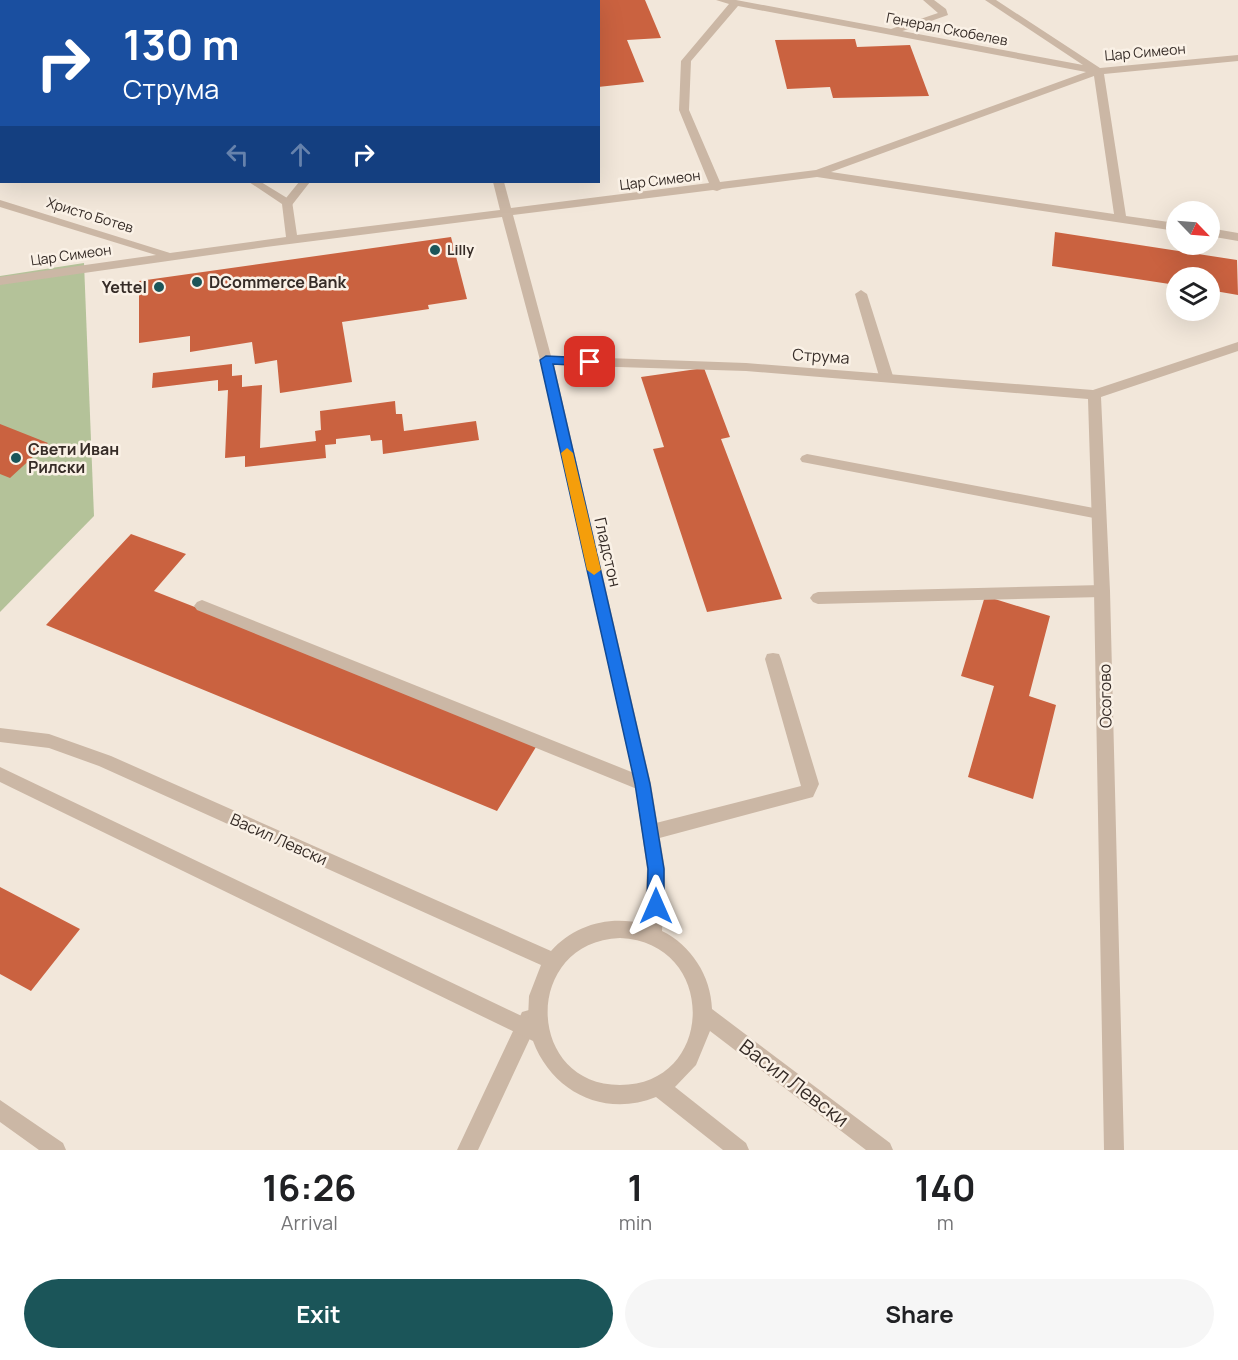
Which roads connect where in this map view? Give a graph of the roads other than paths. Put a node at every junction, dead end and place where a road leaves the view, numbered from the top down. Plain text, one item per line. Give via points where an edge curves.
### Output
1 (721, 0) edge
2 (928, 0) edge
3 (990, 0) edge
4 (735, 3) junction
5 (891, 32) junction
6 (1238, 58) edge
7 (1098, 71) junction
8 (818, 173) junction
9 (256, 183) edge
10 (303, 183) edge
11 (498, 183) edge
12 (717, 188) junction
13 (0, 202) edge
14 (288, 203) junction
15 (507, 214) junction
16 (1121, 219) junction
17 (1166, 226) edge
18 (1220, 234) edge
19 (1238, 237) edge
20 (292, 240) junction
21 (171, 255) junction
22 (0, 281) edge
23 (861, 294) dead end
24 (1238, 346) edge
25 (546, 360) junction
26 (886, 376) junction
27 (1094, 395) junction
28 (807, 459) dead end
29 (1099, 514) junction
30 (1102, 591) junction
31 (818, 597) dead end
32 (201, 606) dead end
33 (773, 659) dead end
34 (0, 735) edge
35 (0, 774) edge
36 (643, 784) junction
37 (652, 832) junction
38 (652, 936) junction
39 (553, 961) junction
40 (705, 1015) junction
41 (532, 1031) junction
42 (658, 1086) junction
43 (0, 1110) edge
44 (56, 1150) edge
45 (467, 1150) edge
46 (739, 1150) edge
47 (883, 1150) edge
48 (1114, 1150) edge

1 - 4 street, Генерал Скобелев
2 - 5 street via 943,15
3 - 7 street
4 - 5 street, Генерал Скобелев
4 - 12 street via 686,61 684,110
5 - 7 street, Генерал Скобелев
6 - 7 street, Цар Симеон
7 - 8 street, Цар Симеон
7 - 16 street
8 - 12 street, Цар Симеон
8 - 16 street
9 - 14 street
10 - 14 street
11 - 15 street, Гладстон
12 - 15 street, Цар Симеон
13 - 21 street, Христо Ботев
14 - 20 street
15 - 20 street, Цар Симеон
15 - 25 street, Гладстон
16 - 17 street
18 - 19 street
20 - 21 street, Цар Симеон
21 - 22 street, Цар Симеон
23 - 26 street
24 - 27 street
25 - 26 street, Струма
25 - 36 street, Гладстон
26 - 27 street, Струма
27 - 29 street, Осогово
28 - 29 street
29 - 30 street, Осогово
30 - 31 street
30 - 48 street, Осогово
32 - 36 street
33 - 37 street via 810,784 807,792
34 - 39 street, Васил Левски via 49,741 105,761
35 - 41 street
36 - 37 street, Гладстон
37 - 38 street, Гладстон via 656,869
38 - 39 street via 632,930 609,930 569,946
38 - 40 street via 674,948 691,967 701,990
39 - 41 street via 538,989
40 - 42 street via 698,1043 682,1068
40 - 47 street, Васил Левски
41 - 42 street via 551,1060 572,1081 599,1093 629,1095
41 - 45 street
42 - 46 street
43 - 44 street

